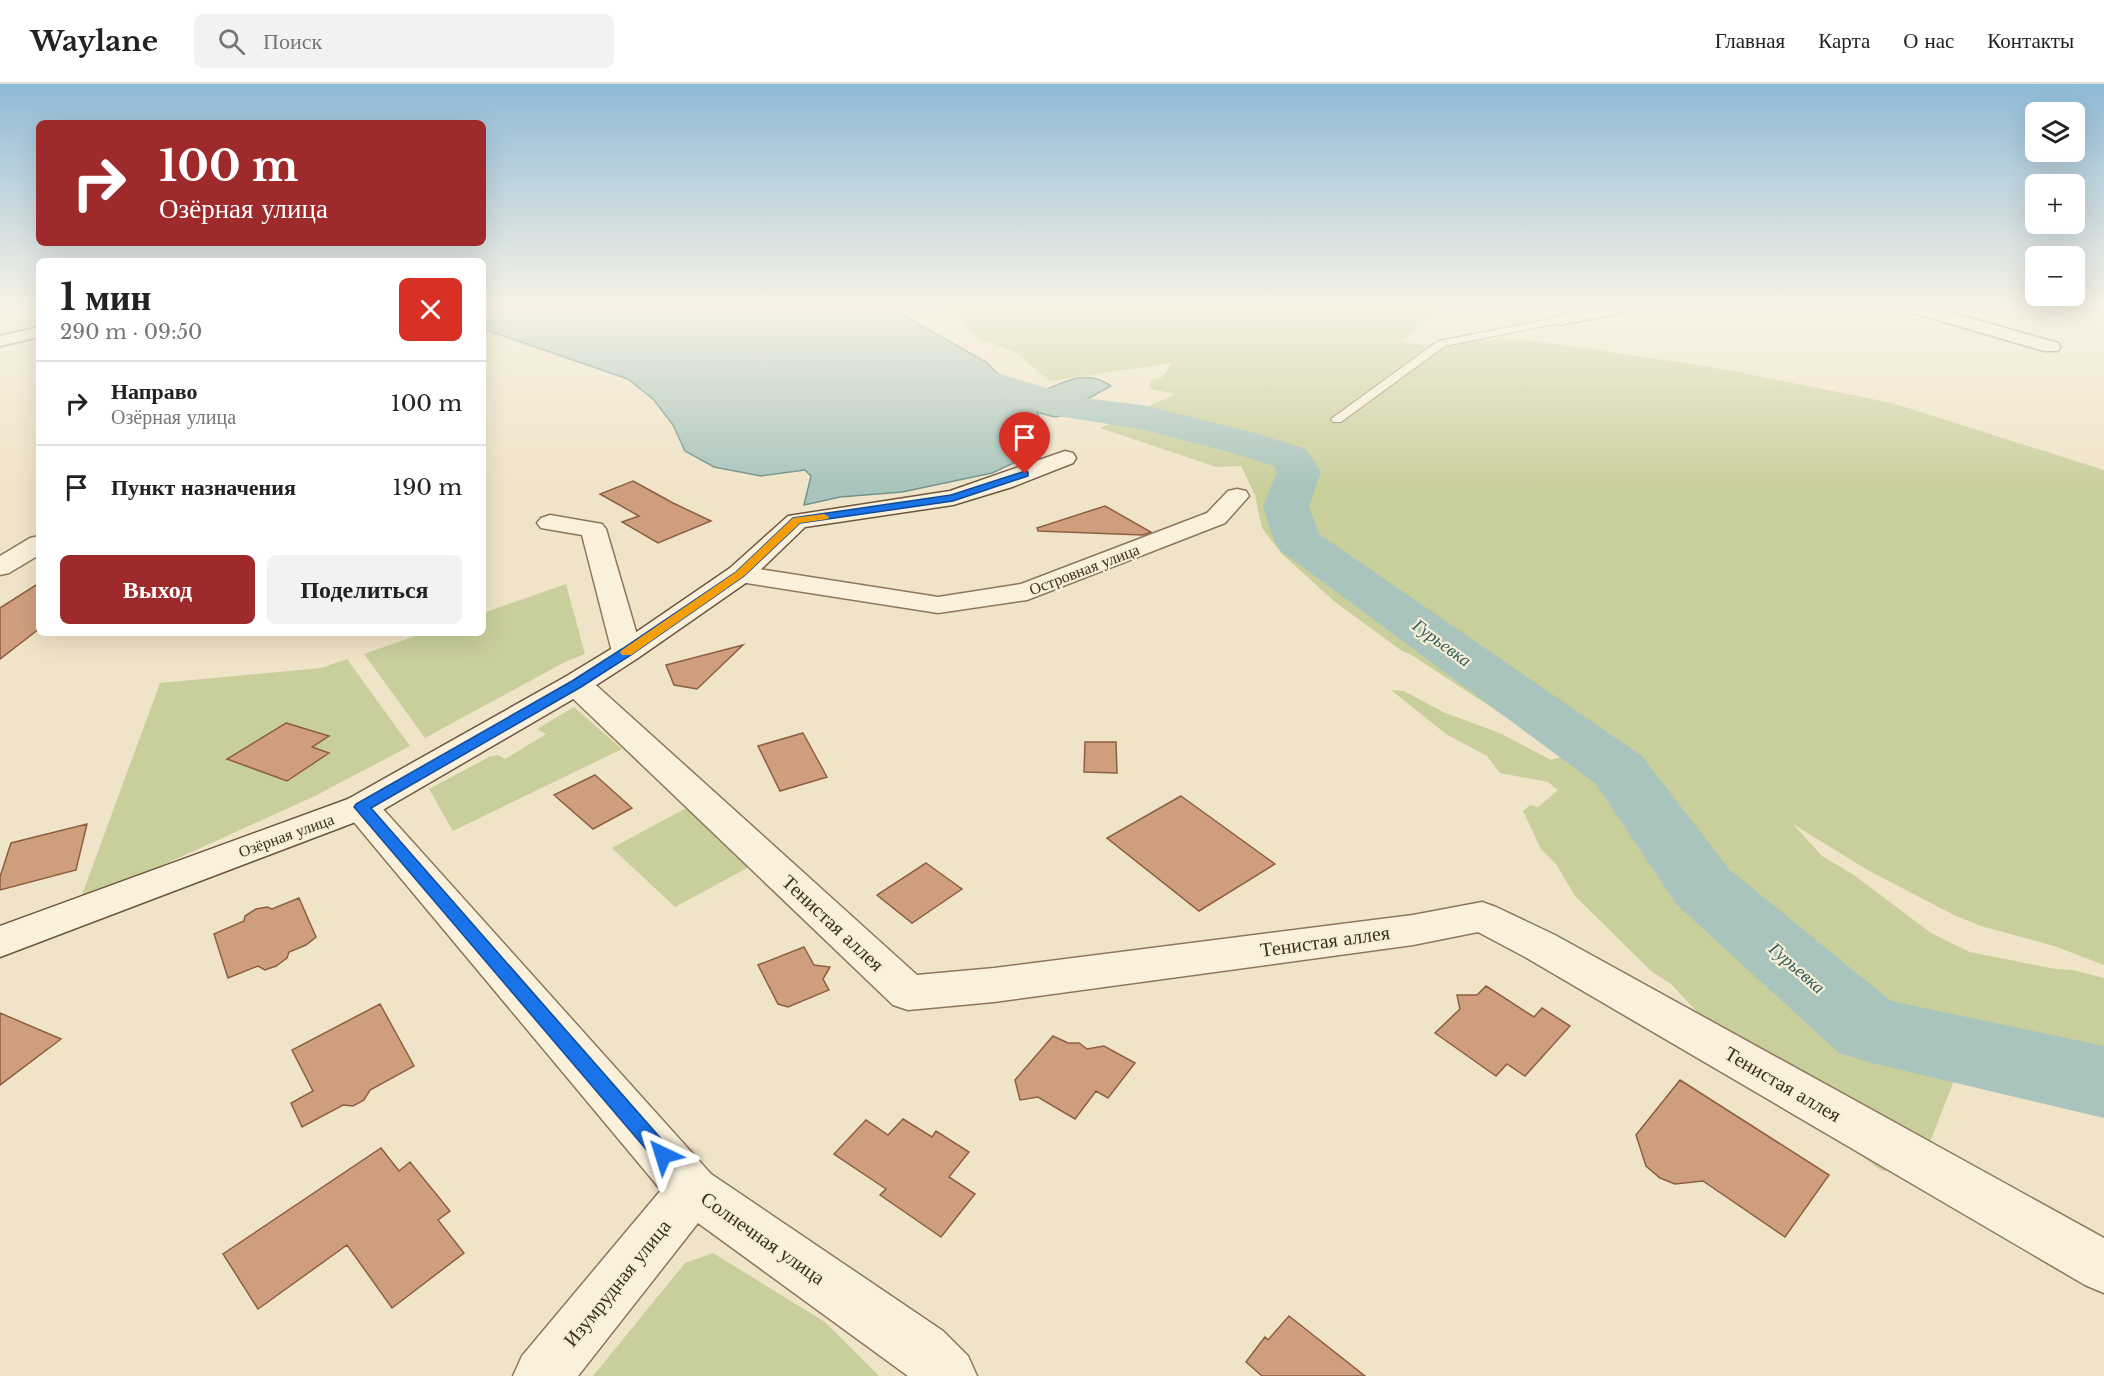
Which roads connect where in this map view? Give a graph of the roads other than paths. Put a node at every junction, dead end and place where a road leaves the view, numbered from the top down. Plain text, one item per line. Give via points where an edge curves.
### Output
1 (1410, 366) edge
2 (1337, 419) dead end
3 (1065, 458) dead end
4 (1237, 496) dead end
5 (550, 523) dead end
6 (36, 546) edge
7 (0, 567) edge
8 (740, 574) junction
9 (627, 652) junction
10 (576, 684) junction
11 (362, 807) junction
12 (0, 942) edge
13 (693, 1190) junction
14 (2104, 1267) edge
15 (542, 1376) edge
16 (948, 1376) edge

1 - 2 lane
3 - 8 street, Озёрная улица via 953,498 797,520
4 - 8 street, Островная улица via 1216,518 1027,592 938,605
5 - 9 street via 593,529
6 - 7 street
8 - 9 street, Озёрная улица
9 - 10 street, Озёрная улица
10 - 11 street, Озёрная улица
10 - 14 street, Тенистая аллея via 908,993 994,986 1413,930 1482,917 1540,946
11 - 12 street, Озёрная улица
11 - 13 street, Солнечная улица
13 - 15 street, Изумрудная улица
13 - 16 street, Солнечная улица via 923,1351

